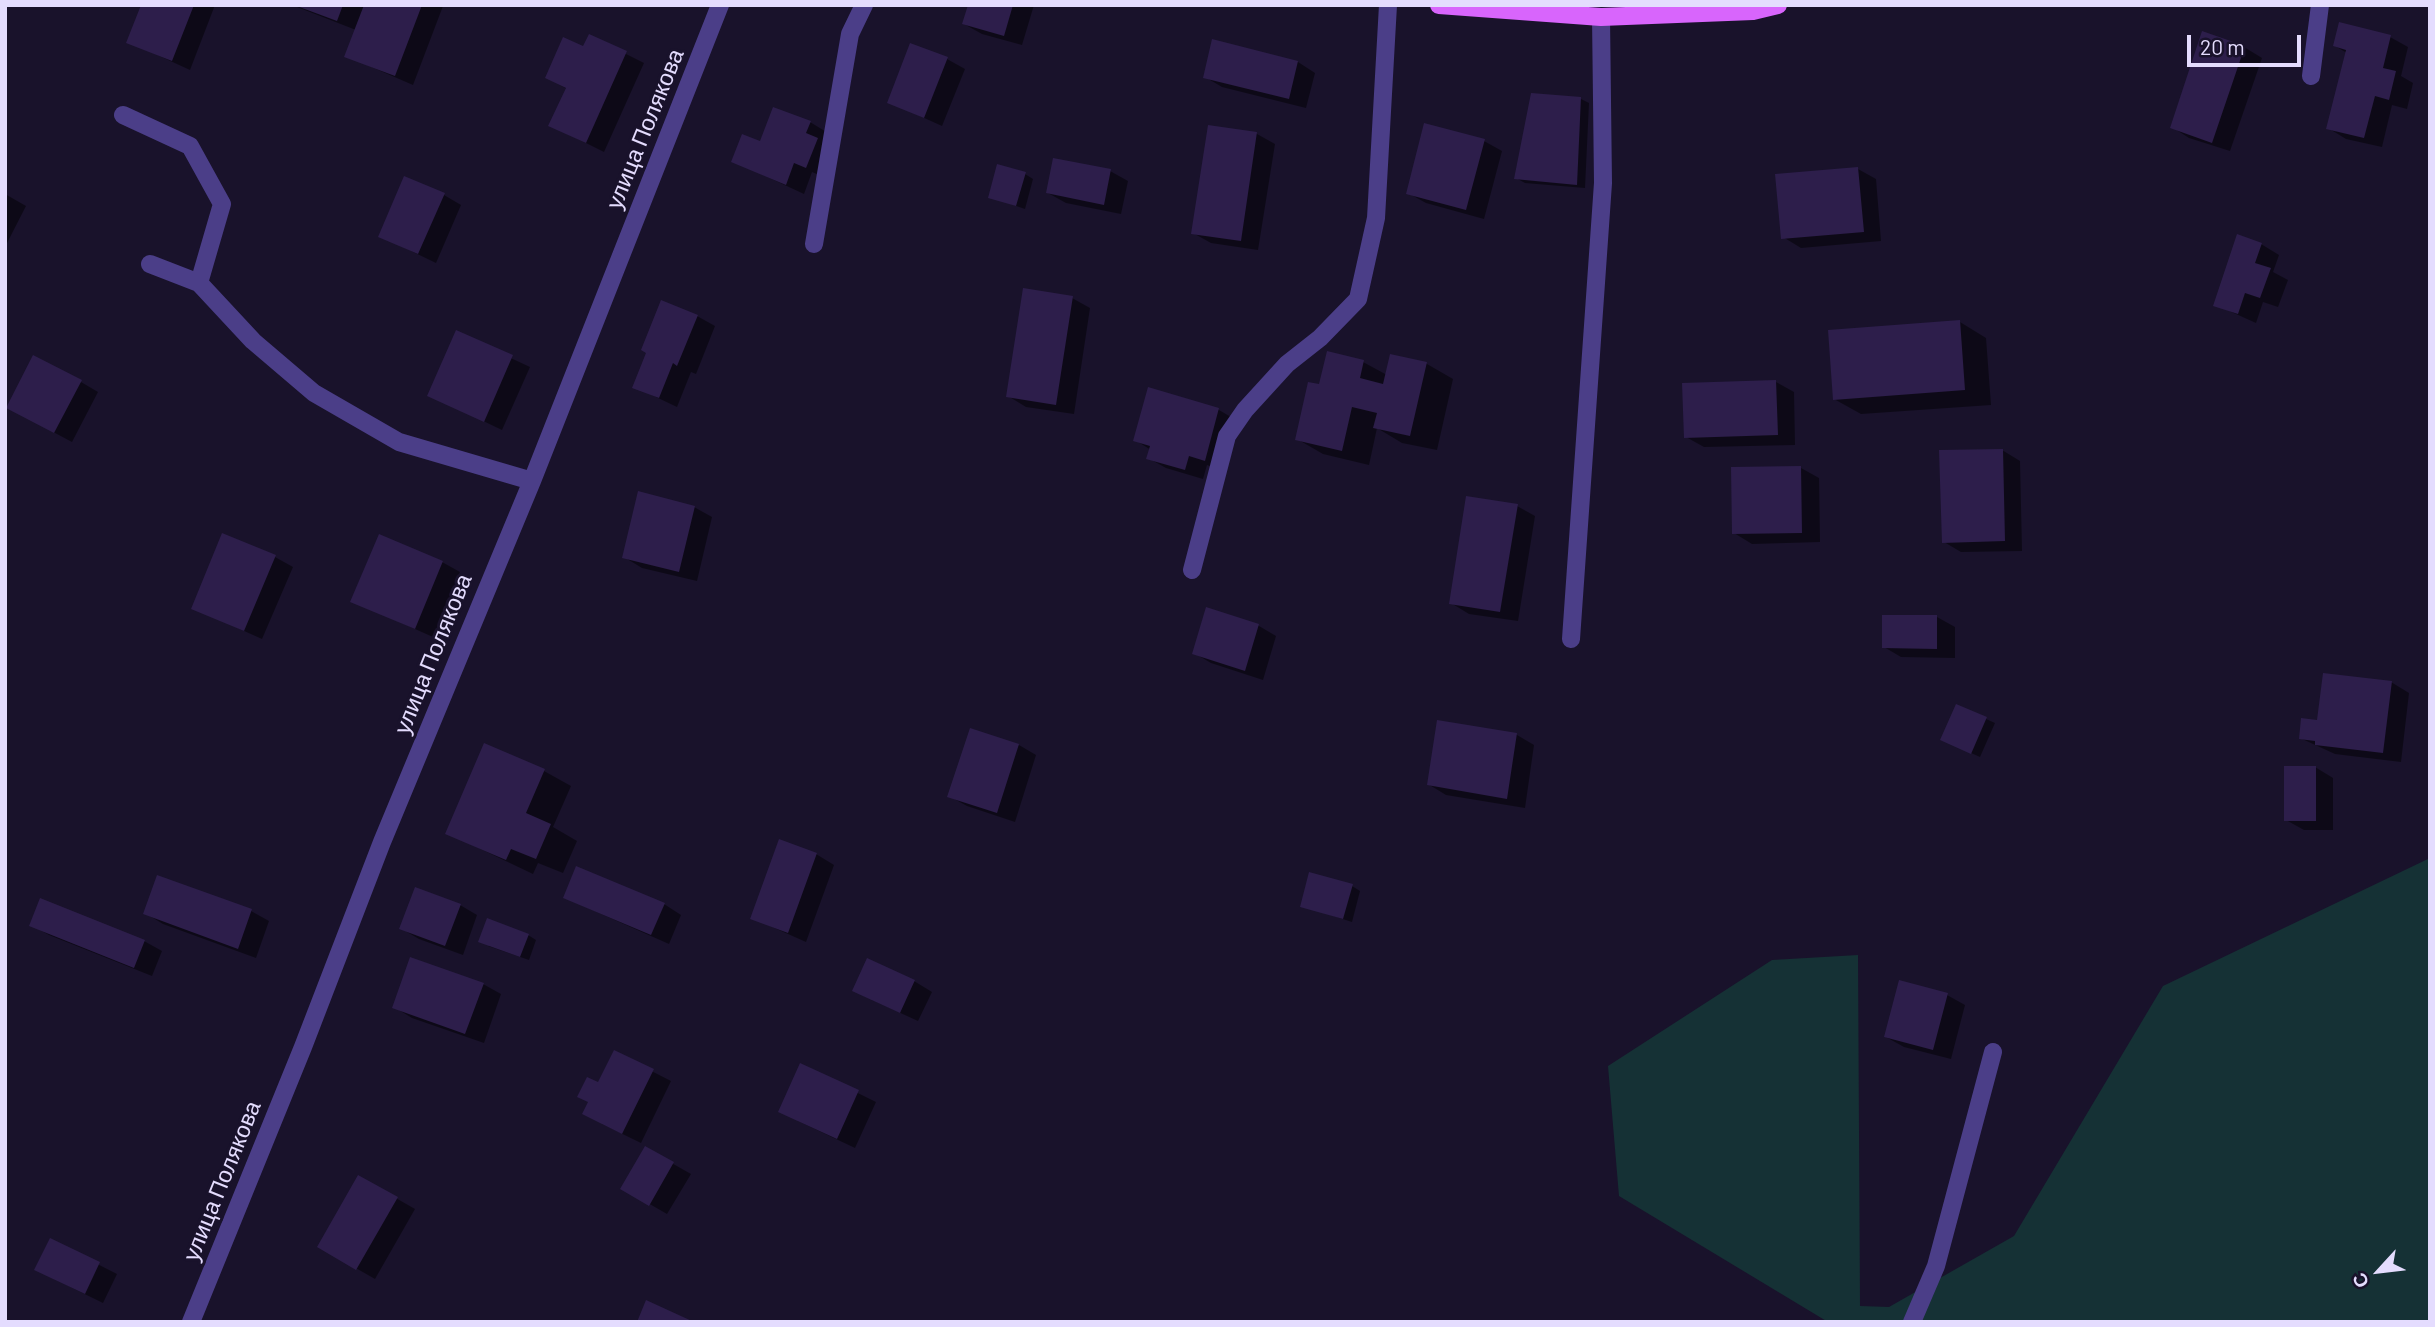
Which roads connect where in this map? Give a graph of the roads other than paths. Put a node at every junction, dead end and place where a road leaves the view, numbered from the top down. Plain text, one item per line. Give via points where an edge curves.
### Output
1 (720, 5) edge
2 (863, 5) edge
3 (1388, 5) edge
4 (1439, 5) edge
5 (1778, 5) edge
6 (2320, 5) edge
7 (1601, 17) junction
8 (2311, 76) dead end
9 (123, 115) dead end
10 (814, 244) dead end
11 (150, 264) dead end
12 (199, 283) junction
13 (532, 481) junction
14 (1192, 570) dead end
15 (1571, 639) dead end
16 (1993, 1052) dead end
17 (191, 1322) edge
18 (1912, 1322) edge

1 - 13 street, улица Полякова
2 - 10 street via 850,34
3 - 14 street via 1376,218 1358,299 1287,364 1227,436
4 - 7 main road
5 - 7 main road via 1753,11
6 - 8 street
7 - 15 street via 1603,183
9 - 12 street via 190,146 222,204
11 - 12 street
12 - 13 street via 253,341 314,393 399,442
13 - 17 street, улица Полякова
16 - 18 street via 1936,1266

